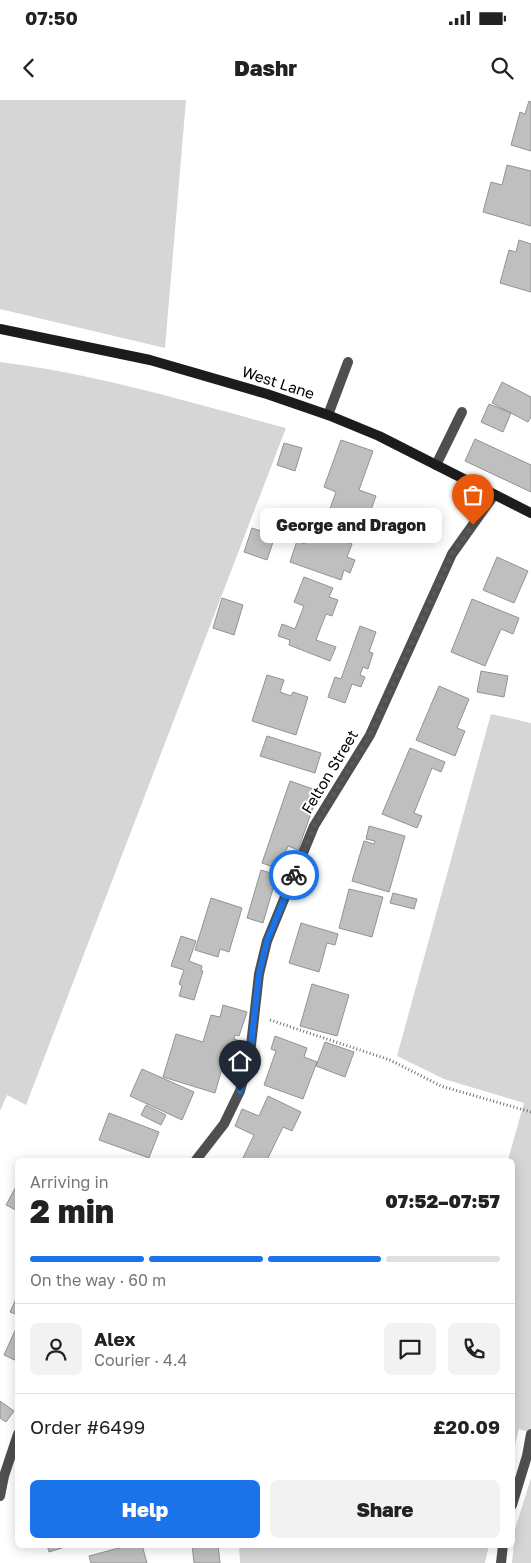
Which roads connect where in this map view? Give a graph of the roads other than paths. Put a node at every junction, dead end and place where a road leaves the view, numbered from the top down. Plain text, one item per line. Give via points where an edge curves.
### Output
1 (0, 329) edge
2 (348, 362) dead end
3 (462, 412) dead end
4 (328, 415) junction
5 (436, 465) junction
6 (494, 495) junction
7 (531, 513) edge
8 (198, 1158) edge
9 (531, 1434) edge
10 (15, 1442) edge
11 (2, 1477) edge
12 (515, 1495) edge
13 (0, 1496) edge
14 (503, 1548) edge
15 (501, 1563) edge

1 - 4 street, West Lane via 150,360
2 - 4 street
3 - 5 street
4 - 5 street, West Lane via 380,436
5 - 6 street, West Lane
6 - 7 street, West Lane
6 - 8 street, Felton Street via 452,554 370,735 314,826 267,941 259,974 250,1054 240,1091 224,1124
9 - 12 street
10 - 11 street
11 - 13 street
14 - 15 street

